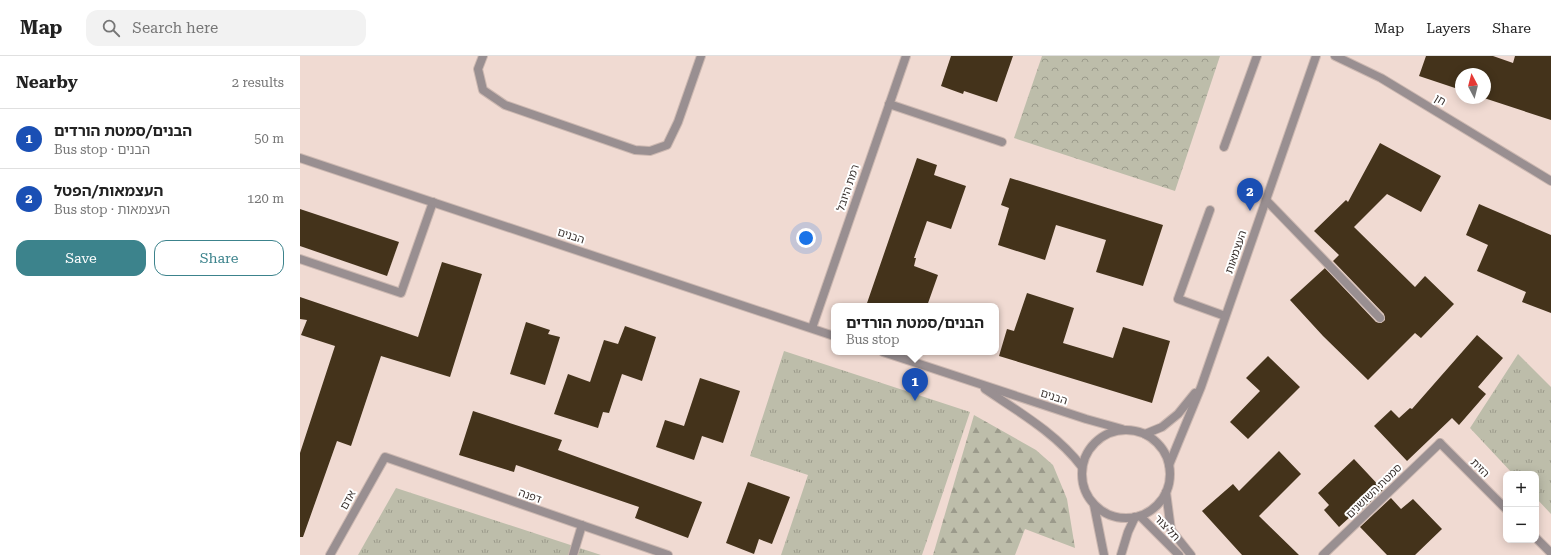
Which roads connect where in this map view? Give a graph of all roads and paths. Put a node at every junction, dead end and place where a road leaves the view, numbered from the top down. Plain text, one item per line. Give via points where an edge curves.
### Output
1 (483, 56) edge
2 (701, 56) edge
3 (906, 56) edge
4 (1257, 56) edge
5 (1316, 56) edge
6 (1336, 56) edge
7 (889, 104) junction
8 (1002, 142) dead end
9 (1224, 147) dead end
10 (300, 158) edge
11 (1551, 181) edge
12 (1266, 200) junction
13 (433, 202) junction
14 (1210, 210) dead end
15 (300, 259) edge
16 (1225, 316) junction
17 (1380, 318) dead end
18 (812, 328) junction
19 (831, 335) edge
20 (892, 355) edge
21 (976, 383) junction
22 (1201, 387) junction
23 (1127, 430) junction
24 (1145, 434) junction
25 (1440, 443) joint
26 (385, 457) joint
27 (1169, 465) junction
28 (1082, 467) junction
29 (1166, 492) junction
30 (1094, 505) junction
31 (1504, 507) edge
32 (1138, 516) junction
33 (582, 525) junction
34 (1539, 541) edge
35 (1551, 553) edge
36 (330, 555) edge
37 (573, 555) edge
38 (668, 555) edge
39 (1104, 555) edge
40 (1121, 555) edge
41 (1179, 555) edge
42 (1190, 555) edge
43 (1323, 555) edge

1 - 2 street via 478,69 483,90 505,104 635,150 650,151 667,145 678,122
3 - 7 street, רמת היובל
4 - 9 street
5 - 12 street, העצמאות
6 - 11 street, חן via 1380,78
7 - 8 street
7 - 18 street, רמת היובל
10 - 13 street, הבנים
12 - 16 street, העצמאות
12 - 17 street
13 - 15 street via 401,293
13 - 18 street, הבנים
14 - 16 street via 1178,299
16 - 22 street, העצמאות
18 - 19 street, הבנים
20 - 21 street, הבנים
21 - 23 street, הבנים
21 - 28 street, הבנים via 1060,442
22 - 24 street, העצמאות via 1178,414 1162,427
22 - 27 street, העצמאות
23 - 24 street
23 - 28 street via 1110,433 1097,441 1087,453
24 - 27 street via 1164,452
25 - 31 street, הזית
25 - 43 street, סמטת השושנים
26 - 33 street, דפנה
26 - 36 street, אדם
27 - 29 street via 1170,479
28 - 30 street via 1082,481 1086,494
29 - 32 street via 1150,511
29 - 42 street, תל צור via 1171,530
30 - 32 street via 1116,517
30 - 39 street
32 - 40 street via 1128,532
32 - 41 street, תל צור
33 - 37 street
33 - 38 street, דפנה
34 - 35 street

